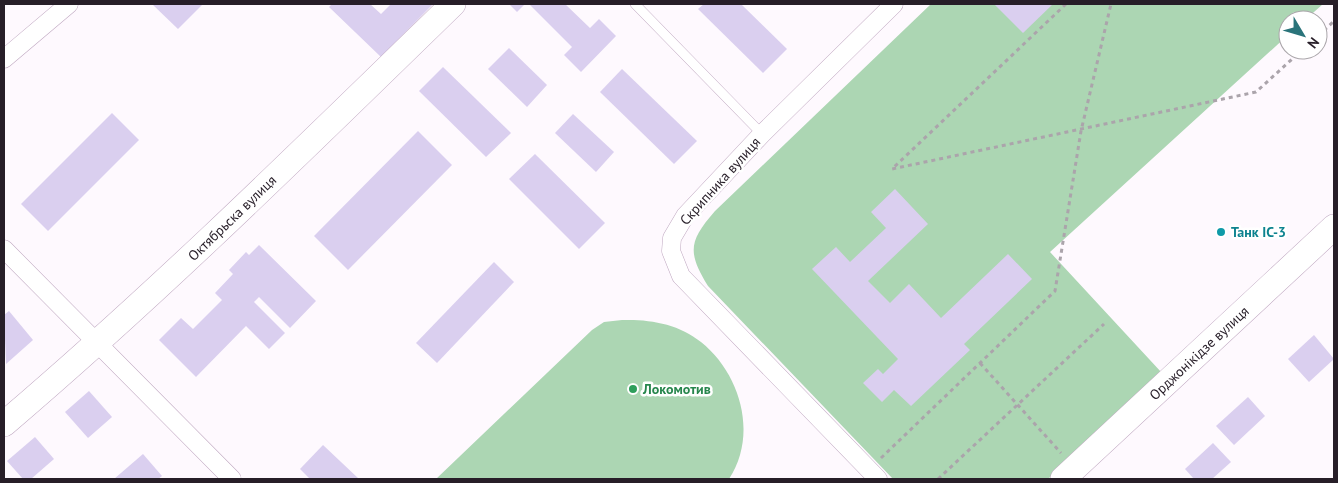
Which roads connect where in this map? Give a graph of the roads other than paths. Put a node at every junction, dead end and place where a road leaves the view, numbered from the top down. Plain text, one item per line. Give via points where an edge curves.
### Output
1 (69, 4) edge
2 (453, 4) edge
3 (636, 4) edge
4 (894, 4) edge
5 (4, 59) edge
6 (762, 134) junction
7 (1334, 227) edge
8 (4, 249) edge
9 (99, 343) junction
10 (4, 424) edge
11 (873, 475) edge
12 (1067, 475) edge
13 (232, 479) edge

1 - 5 street
2 - 9 main road, Октябрьска вулиця
3 - 6 lane
4 - 6 street, Скрипника вулиця
6 - 11 street, Скрипника вулиця via 685,216 672,238 671,251 681,276
7 - 12 main road, Орджонікідзе вулиця
8 - 9 street
9 - 10 main road, Октябрьска вулиця
9 - 13 street

